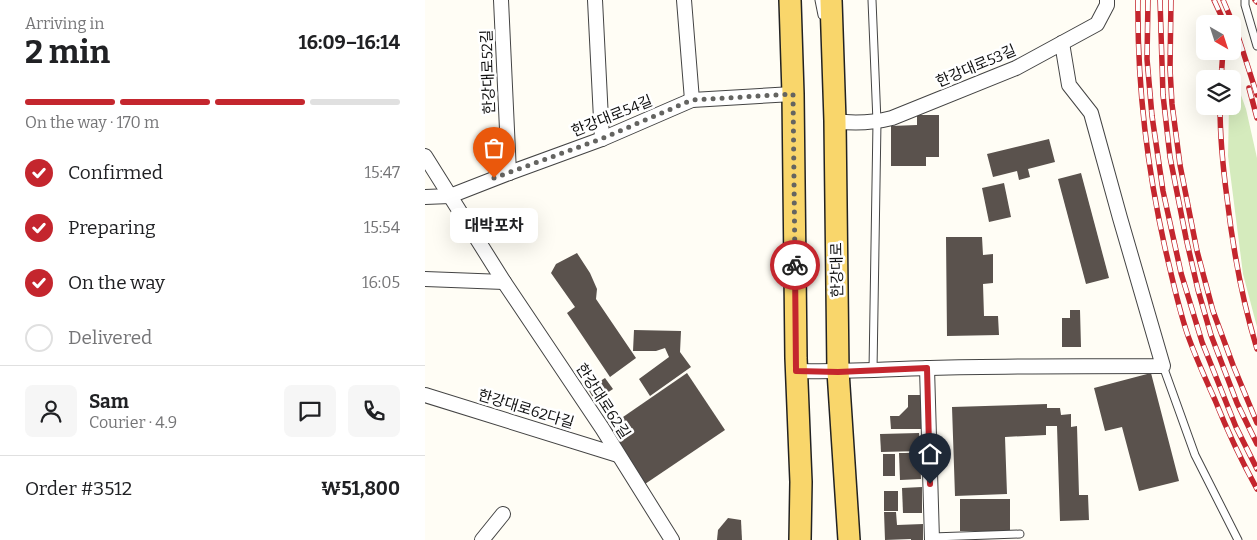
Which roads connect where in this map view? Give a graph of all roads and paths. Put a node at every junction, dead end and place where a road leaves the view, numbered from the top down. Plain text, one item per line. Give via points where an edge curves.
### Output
1 (501, 0) edge
2 (595, 0) edge
3 (684, 0) edge
4 (790, 0) edge
5 (819, 0) edge
6 (872, 0) edge
7 (1107, 0) edge
8 (1245, 0) edge
9 (827, 9) edge
10 (825, 28) dead end
11 (1061, 43) junction
12 (1257, 46) edge
13 (833, 64) junction
14 (793, 94) junction
15 (692, 100) junction
16 (835, 121) junction
17 (877, 122) junction
18 (601, 139) junction
19 (425, 156) edge
20 (509, 173) junction
21 (450, 196) junction
22 (425, 198) edge
23 (425, 279) edge
24 (504, 282) junction
25 (1163, 366) junction
26 (927, 368) junction
27 (873, 370) junction
28 (796, 371) junction
29 (838, 372) junction
30 (425, 395) edge
31 (618, 455) junction
32 (801, 482) junction
33 (503, 514) dead end
34 (1020, 534) dead end
35 (932, 538) edge
36 (670, 539) edge
37 (482, 540) edge
38 (800, 540) edge
39 (807, 540) edge
40 (849, 540) edge
41 (1238, 540) edge

1 - 20 street, 한강대로52길
2 - 18 street
3 - 15 street
4 - 14 main road
5 - 9 lane
6 - 17 lane
7 - 11 street, 한강대로53길 via 1097,24
8 - 12 lane
9 - 13 main road, 한강대로
10 - 13 lane
11 - 17 street, 한강대로53길 via 1016,68
11 - 25 street via 1069,85 1091,113
13 - 16 main road, 한강대로
14 - 15 street, 한강대로54길
14 - 28 main road
15 - 18 street, 한강대로54길
16 - 17 street, 한강대로53길 via 851,124
16 - 29 main road, 한강대로
17 - 27 lane
18 - 20 street, 한강대로54길
19 - 21 street, 한강대로62길
20 - 21 street, 한강대로54길
21 - 22 street
21 - 24 street, 한강대로62길
23 - 24 street
24 - 31 street, 한강대로62길
25 - 26 street
25 - 41 lane via 1195,455
26 - 27 street
26 - 35 street
27 - 29 street
28 - 29 street
28 - 32 main road
29 - 40 main road, 한강대로
30 - 31 street, 한강대로62다길
31 - 36 street, 한강대로62길
32 - 38 main road
32 - 39 lane
33 - 37 street
34 - 35 lane

